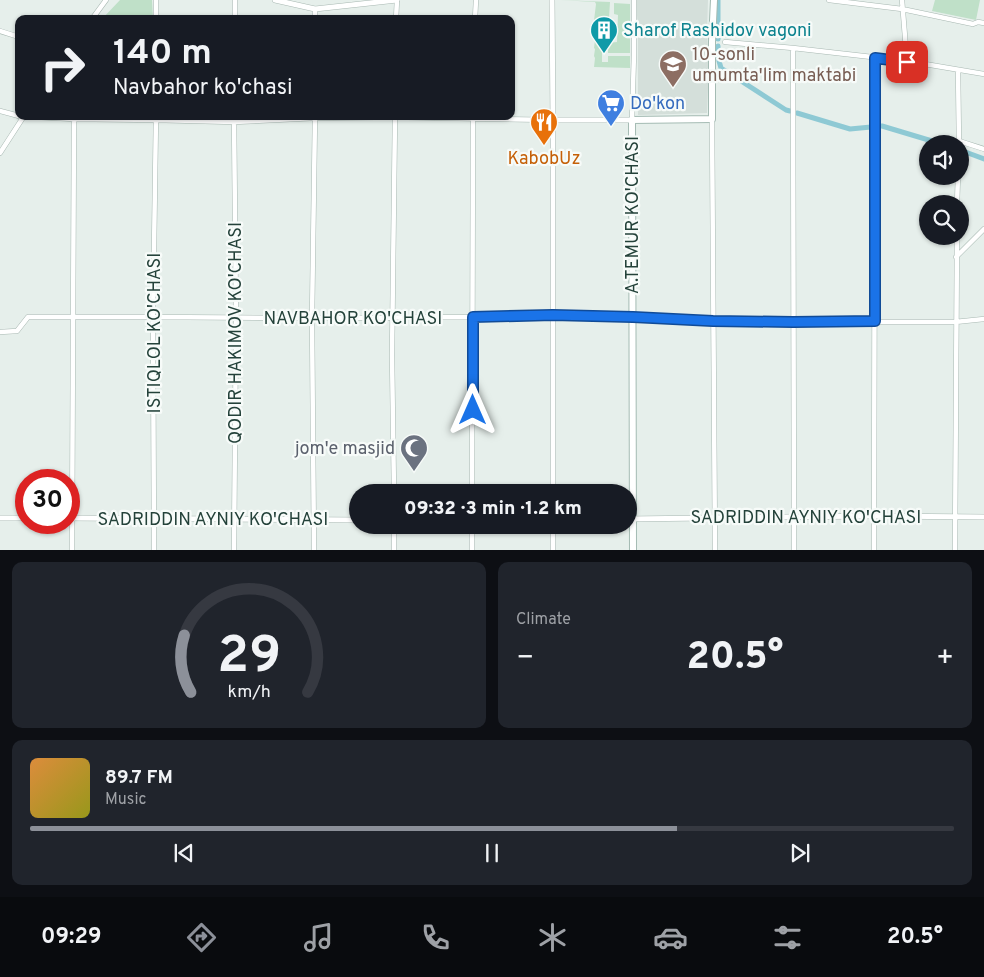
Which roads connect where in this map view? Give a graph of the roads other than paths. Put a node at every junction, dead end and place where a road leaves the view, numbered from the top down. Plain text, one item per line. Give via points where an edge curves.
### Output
1 (106, 0) edge
2 (156, 0) edge
3 (235, 0) edge
4 (275, 0) edge
5 (397, 0) edge
6 (476, 0) edge
7 (552, 0) edge
8 (634, 0) edge
9 (714, 0) edge
10 (829, 0) edge
11 (902, 0) edge
12 (315, 9) junction
13 (902, 9) junction
14 (95, 15) edge
15 (156, 15) edge
16 (235, 15) edge
17 (315, 15) edge
18 (396, 15) edge
19 (475, 15) edge
20 (984, 23) edge
21 (0, 31) edge
22 (15, 36) edge
23 (725, 42) dead end
24 (793, 48) junction
25 (875, 58) junction
26 (907, 62) junction
27 (958, 70) junction
28 (984, 74) edge
29 (0, 111) edge
30 (15, 115) edge
31 (515, 119) edge
32 (19, 120) edge
33 (74, 120) edge
34 (156, 120) edge
35 (234, 120) edge
36 (315, 120) edge
37 (395, 120) edge
38 (473, 120) edge
39 (553, 120) junction
40 (632, 120) junction
41 (712, 120) junction
42 (959, 135) edge
43 (969, 145) edge
44 (984, 149) edge
45 (0, 153) edge
46 (984, 229) edge
47 (957, 245) edge
48 (956, 257) junction
49 (553, 315) junction
50 (153, 316) junction
51 (74, 317) junction
52 (473, 317) junction
53 (633, 317) junction
54 (236, 318) junction
55 (312, 318) junction
56 (392, 318) junction
57 (984, 319) edge
58 (713, 321) junction
59 (875, 321) junction
60 (793, 322) junction
61 (955, 322) junction
62 (0, 332) edge
63 (72, 469) edge
64 (394, 484) edge
65 (472, 484) edge
66 (553, 484) edge
67 (631, 484) edge
68 (874, 516) junction
69 (794, 517) junction
70 (954, 517) junction
71 (984, 517) edge
72 (0, 518) edge
73 (15, 518) edge
74 (80, 518) edge
75 (715, 518) junction
76 (637, 519) edge
77 (154, 520) junction
78 (235, 520) junction
79 (314, 520) junction
80 (349, 520) edge
81 (72, 534) edge
82 (394, 534) edge
83 (472, 534) edge
84 (553, 534) edge
85 (631, 534) edge
86 (72, 550) edge
87 (154, 550) edge
88 (234, 550) edge
89 (314, 550) edge
90 (394, 550) edge
91 (472, 550) edge
92 (553, 550) edge
93 (633, 550) edge
94 (715, 550) edge
95 (794, 550) edge
96 (874, 550) edge
97 (955, 550) edge

1 - 14 street
2 - 15 street
3 - 16 street
4 - 12 street
5 - 12 street
5 - 18 street
6 - 19 street
7 - 39 street
8 - 40 street
9 - 41 main road
10 - 13 street
11 - 13 street
12 - 17 street
13 - 20 street via 973,24
13 - 26 street
21 - 22 street
23 - 24 street
24 - 25 street
24 - 60 street
25 - 26 street
25 - 59 street
26 - 27 street
27 - 28 street
27 - 42 street
29 - 30 street
31 - 39 street
32 - 45 street
33 - 51 street
34 - 50 street, ISTIQLOL KO'CHASI
35 - 54 street, QODIR HAKIMOV KO'CHASI
36 - 55 street
37 - 56 street
38 - 52 street
39 - 40 street
39 - 49 street
40 - 41 main road
40 - 53 main road, A.TEMUR KO'CHASI
41 - 58 street
43 - 44 street
46 - 48 street
47 - 48 street
48 - 61 street
49 - 52 street, NAVBAHOR KO'CHASI
49 - 53 street, NAVBAHOR KO'CHASI
49 - 66 street
50 - 51 street, NAVBAHOR KO'CHASI
50 - 54 street, NAVBAHOR KO'CHASI
50 - 77 street, ISTIQLOL KO'CHASI
51 - 62 street, NAVBAHOR KO'CHASI via 28,317 17,331
51 - 63 street
52 - 56 street, NAVBAHOR KO'CHASI
52 - 65 street
53 - 58 street, NAVBAHOR KO'CHASI
53 - 67 main road, A.TEMUR KO'CHASI
54 - 55 street, NAVBAHOR KO'CHASI
54 - 78 street, QODIR HAKIMOV KO'CHASI
55 - 56 street, NAVBAHOR KO'CHASI
55 - 79 street
56 - 64 street
57 - 61 street, NAVBAHOR KO'CHASI
58 - 60 street, NAVBAHOR KO'CHASI
58 - 75 street
59 - 60 street, NAVBAHOR KO'CHASI
59 - 61 street, NAVBAHOR KO'CHASI
59 - 68 street
60 - 69 street
61 - 70 street
68 - 69 street, SADRIDDIN AYNIY KO'CHASI
68 - 70 street, SADRIDDIN AYNIY KO'CHASI
68 - 96 street
69 - 75 street, SADRIDDIN AYNIY KO'CHASI
69 - 95 street
70 - 71 street, SADRIDDIN AYNIY KO'CHASI
70 - 97 street
72 - 73 street
74 - 77 street, SADRIDDIN AYNIY KO'CHASI
75 - 76 street, SADRIDDIN AYNIY KO'CHASI
75 - 94 street
77 - 78 street, SADRIDDIN AYNIY KO'CHASI
77 - 87 street, ISTIQLOL KO'CHASI
78 - 79 street, SADRIDDIN AYNIY KO'CHASI
78 - 88 street, QODIR HAKIMOV KO'CHASI
79 - 80 street, SADRIDDIN AYNIY KO'CHASI
79 - 89 street
81 - 86 street
82 - 90 street
83 - 91 street
84 - 92 street
85 - 93 main road, A.TEMUR KO'CHASI

